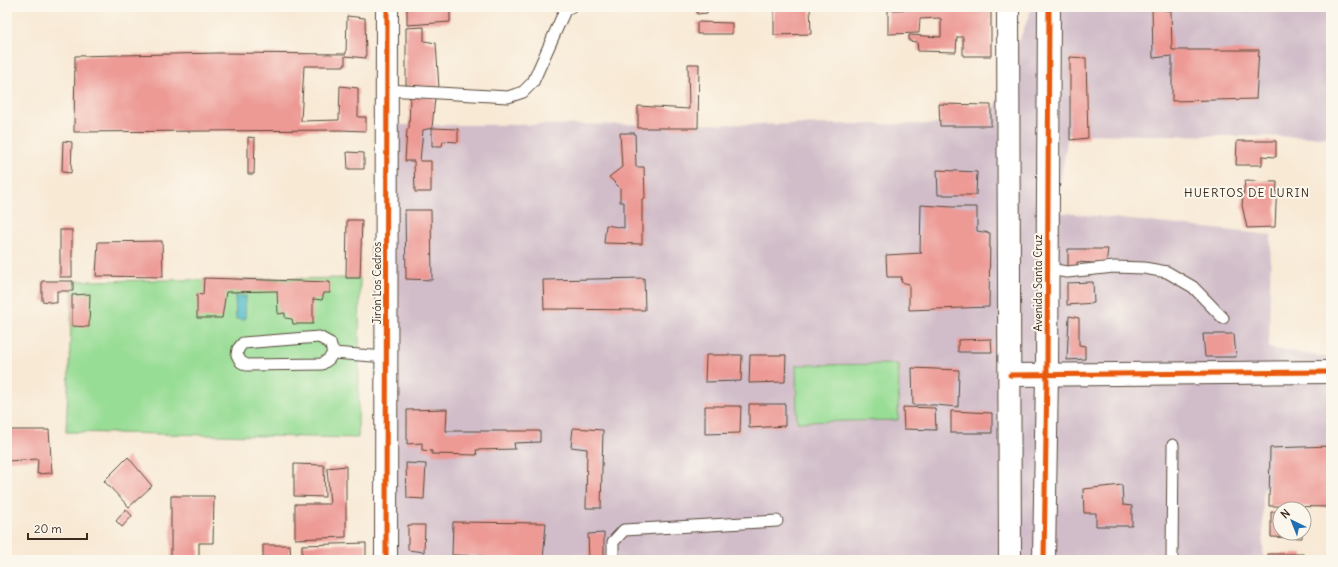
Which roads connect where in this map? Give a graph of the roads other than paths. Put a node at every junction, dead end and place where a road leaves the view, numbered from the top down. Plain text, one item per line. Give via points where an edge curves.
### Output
1 (387, 7) edge
2 (571, 7) edge
3 (1008, 7) edge
4 (1049, 7) edge
5 (387, 90) junction
6 (1048, 269) junction
7 (1223, 318) dead end
8 (333, 353) junction
9 (386, 357) junction
10 (1331, 372) edge
11 (1047, 374) junction
12 (1010, 375) junction
13 (1173, 445) dead end
14 (778, 521) dead end
15 (386, 560) edge
16 (613, 560) edge
17 (1010, 560) edge
18 (1044, 560) edge
19 (1172, 560) edge

1 - 5 street, Jirón Los Cedros
2 - 5 lane via 566,8 533,82 523,92 508,97
3 - 12 street
4 - 6 street, Avenida Santa Cruz
5 - 9 street, Jirón Los Cedros
6 - 7 lane via 1067,272 1114,267 1167,272 1193,286
6 - 11 street, Avenida Santa Cruz
8 - 8 lane via 322,364 247,365 241,362 237,355 243,343 319,337 330,343
8 - 9 lane
9 - 15 street, Jirón Los Cedros
10 - 11 street
11 - 12 street
11 - 18 street, Avenida Santa Cruz
12 - 17 street
13 - 19 lane
14 - 16 lane via 624,530 613,542

